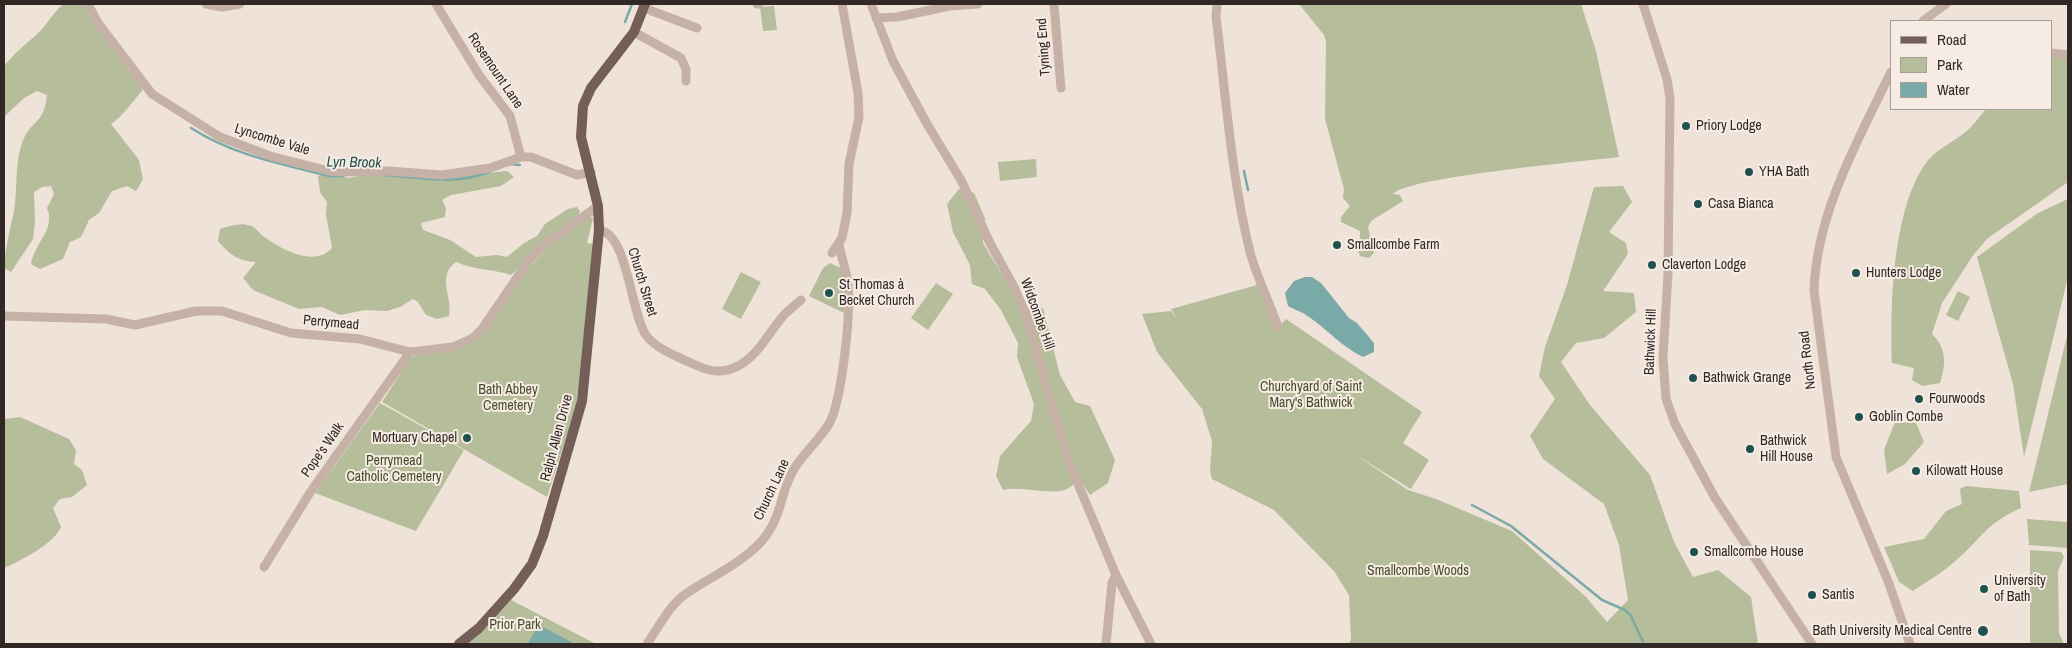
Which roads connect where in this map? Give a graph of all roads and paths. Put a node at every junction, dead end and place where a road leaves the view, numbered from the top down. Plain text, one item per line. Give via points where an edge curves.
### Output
1 (88, 4) edge
2 (206, 4) edge
3 (240, 4) edge
4 (436, 4) edge
5 (842, 4) edge
6 (871, 4) edge
7 (978, 4) edge
8 (1054, 4) edge
9 (1217, 4) edge
10 (1643, 4) edge
11 (1946, 4) edge
12 (644, 6) edge
13 (876, 18) junction
14 (1923, 20) edge
15 (697, 28) dead end
16 (634, 32) junction
17 (2052, 53) edge
18 (2068, 55) edge
19 (1890, 74) edge
20 (686, 81) dead end
21 (1061, 88) dead end
22 (521, 157) junction
23 (591, 172) junction
24 (598, 206) junction
25 (600, 230) junction
26 (839, 244) junction
27 (832, 253) dead end
28 (801, 300) dead end
29 (4, 316) edge
30 (1278, 327) dead end
31 (410, 352) junction
32 (264, 567) dead end
33 (1116, 575) junction
34 (459, 644) edge
35 (648, 644) edge
36 (1106, 644) edge
37 (1151, 644) edge
38 (1812, 644) edge
39 (1910, 644) edge

1 - 22 street, Lyncombe Vale via 98,23 152,94 237,145 320,169 344,172 389,170 442,175 490,168
2 - 3 street via 222,7
4 - 22 street, Rosemount Lane via 479,75 510,116
5 - 26 street via 858,93 859,117 849,164 847,213
6 - 13 street, Widcombe Hill
7 - 13 street
8 - 21 street, Tyning End
9 - 30 street via 1225,91 1245,229 1259,281
10 - 38 street, Bathwick Hill via 1668,79 1670,98 1668,274 1663,358 1666,399 1675,424 1714,498
11 - 14 street
12 - 15 street
12 - 16 main road, Ralph Allen Drive
13 - 33 street, Widcombe Hill via 893,62 961,180 1022,304 1068,460
16 - 20 street via 682,58
16 - 23 main road, Ralph Allen Drive via 591,88 584,106 581,137
17 - 18 street
19 - 39 street, North Road via 1835,193 1816,265 1814,291 1836,457 1888,581
22 - 23 street via 531,157 577,175
23 - 24 main road, Ralph Allen Drive
24 - 25 main road, Ralph Allen Drive
24 - 31 street, Perrymead via 529,260 473,338 453,347
25 - 28 street, Church Street via 610,236 622,257 640,323 648,337 667,352 699,368 716,373 739,366 751,356 784,314
25 - 34 main road, Ralph Allen Drive via 582,401 543,536 532,564 514,589 479,628
26 - 27 street
26 - 35 street, Church Lane via 848,286 847,309 837,403 829,423 794,470 777,520 759,544 726,571 686,594 673,606
29 - 31 street, Perrymead via 106,319 135,325 196,311 222,311 291,332 360,339
31 - 32 street, Pope's Walk via 311,491
33 - 36 street via 1112,583
33 - 37 street, Widcombe Hill

